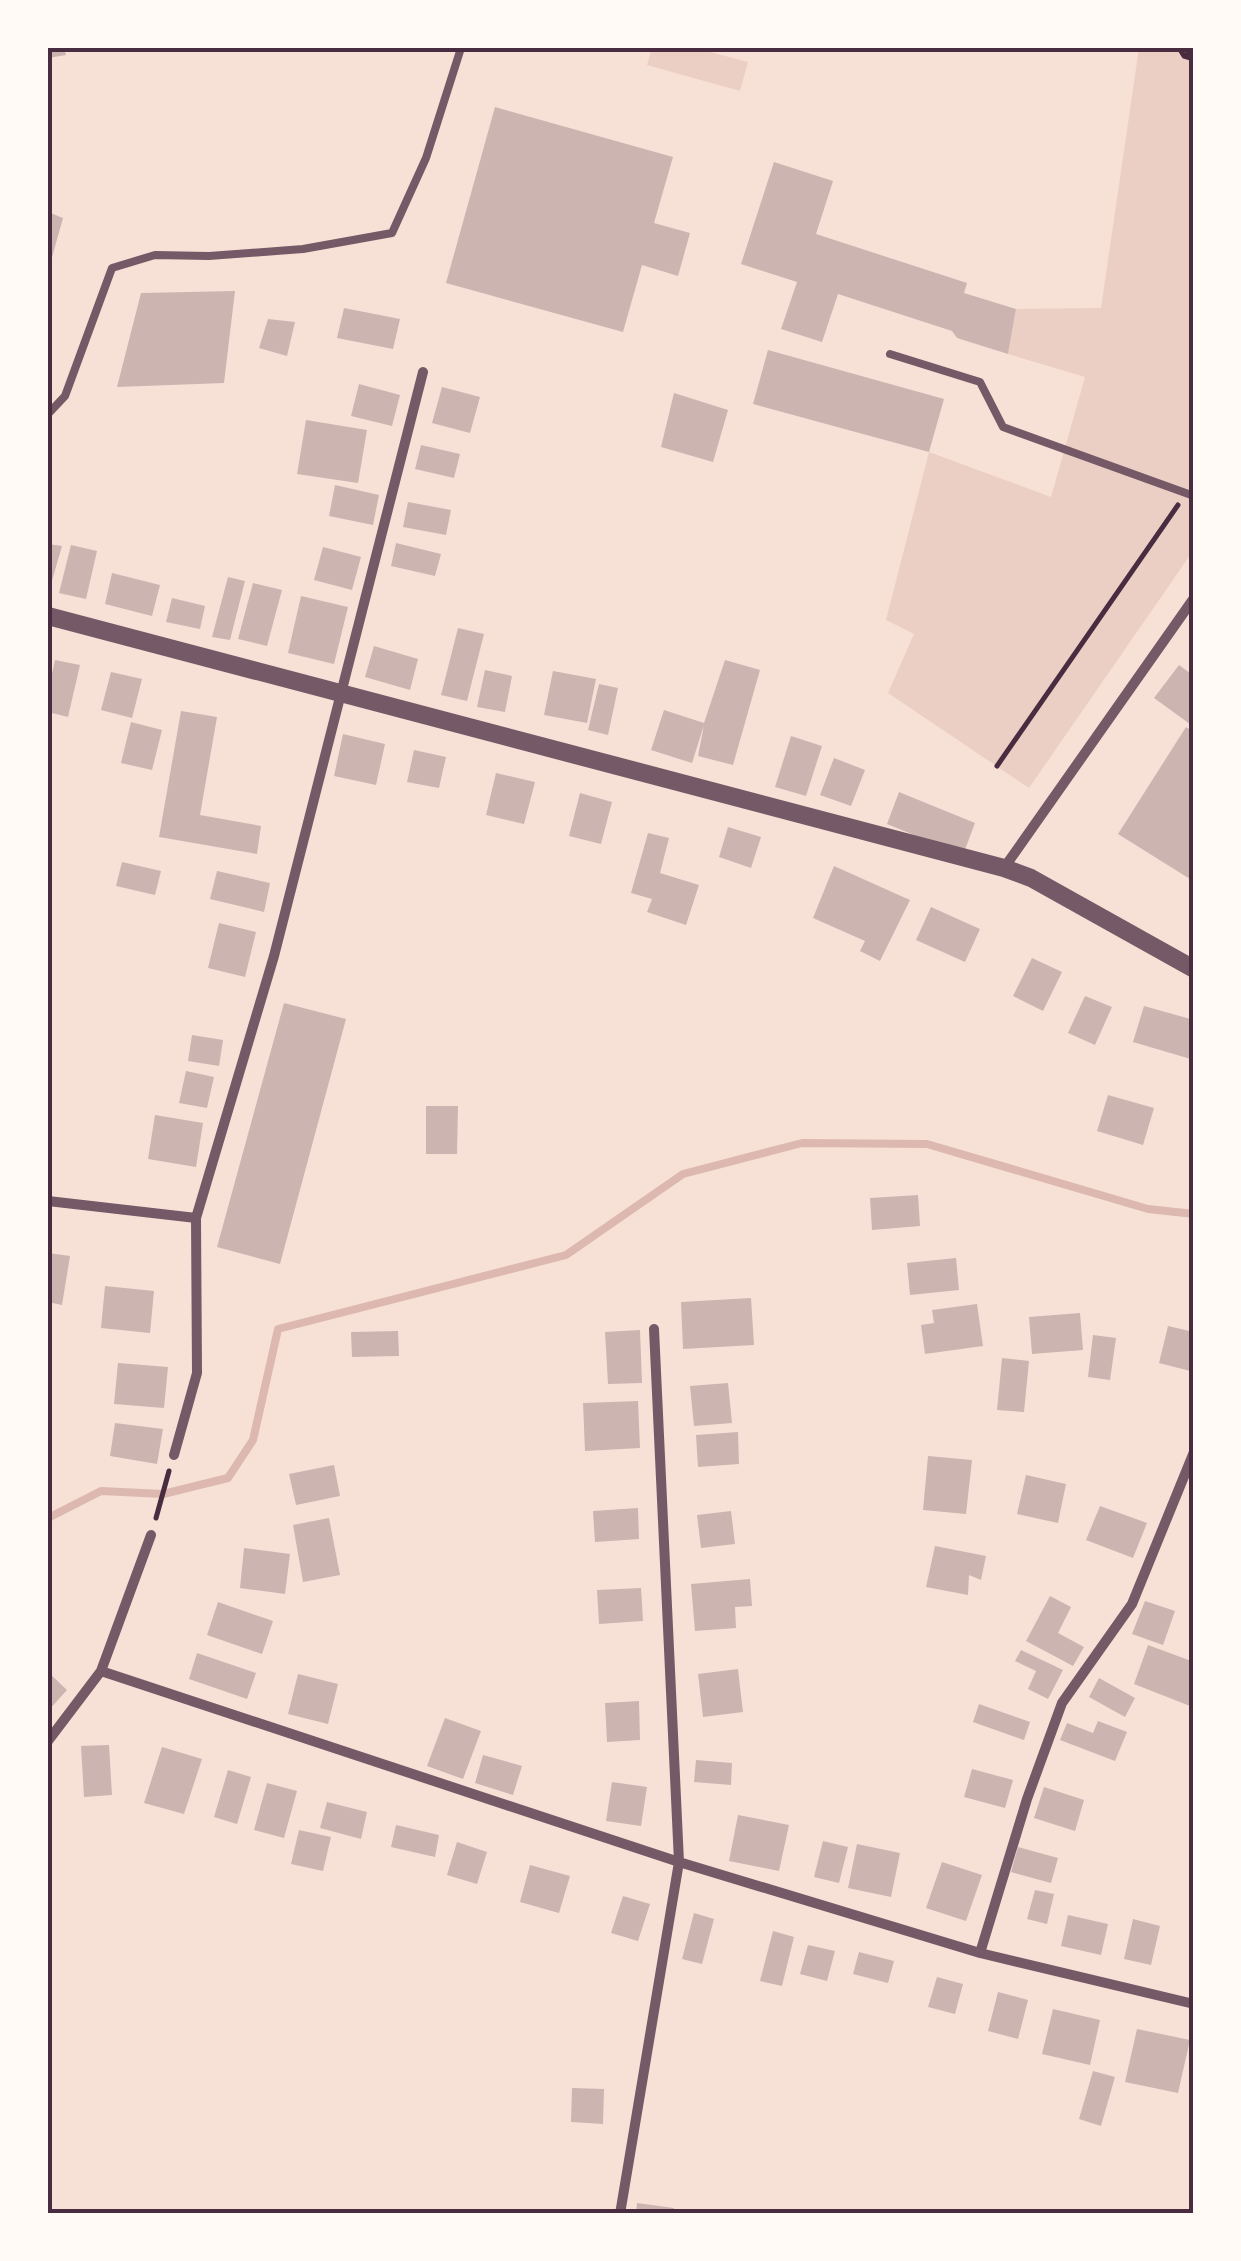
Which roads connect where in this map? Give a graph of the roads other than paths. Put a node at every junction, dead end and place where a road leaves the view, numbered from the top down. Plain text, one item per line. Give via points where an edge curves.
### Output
1 (461, 48) edge
2 (890, 354) dead end
3 (423, 372) dead end
4 (48, 414) edge
5 (1190, 495) edge
6 (1194, 598) edge
7 (48, 616) edge
8 (340, 695) junction
9 (1004, 868) junction
10 (1194, 969) edge
11 (48, 1201) edge
12 (196, 1218) junction
13 (654, 1330) dead end
14 (1194, 1452) edge
15 (174, 1455) road end
16 (151, 1535) road end
17 (101, 1671) junction
18 (48, 1741) edge
19 (678, 1862) junction
20 (980, 1953) junction
21 (1194, 2004) edge
22 (620, 2214) edge

1 - 4 lane via 426,158 392,233 302,249 155,255 112,268 65,396
2 - 5 lane via 980,382 1003,427
3 - 8 street
6 - 9 street
7 - 8 street
8 - 9 street
8 - 12 street via 274,956
9 - 10 street
11 - 12 street
12 - 15 street via 197,1373
13 - 19 street
14 - 20 street via 1132,1604 1062,1703
16 - 17 street
17 - 18 street
17 - 19 street
19 - 20 street
19 - 22 street
20 - 21 street

